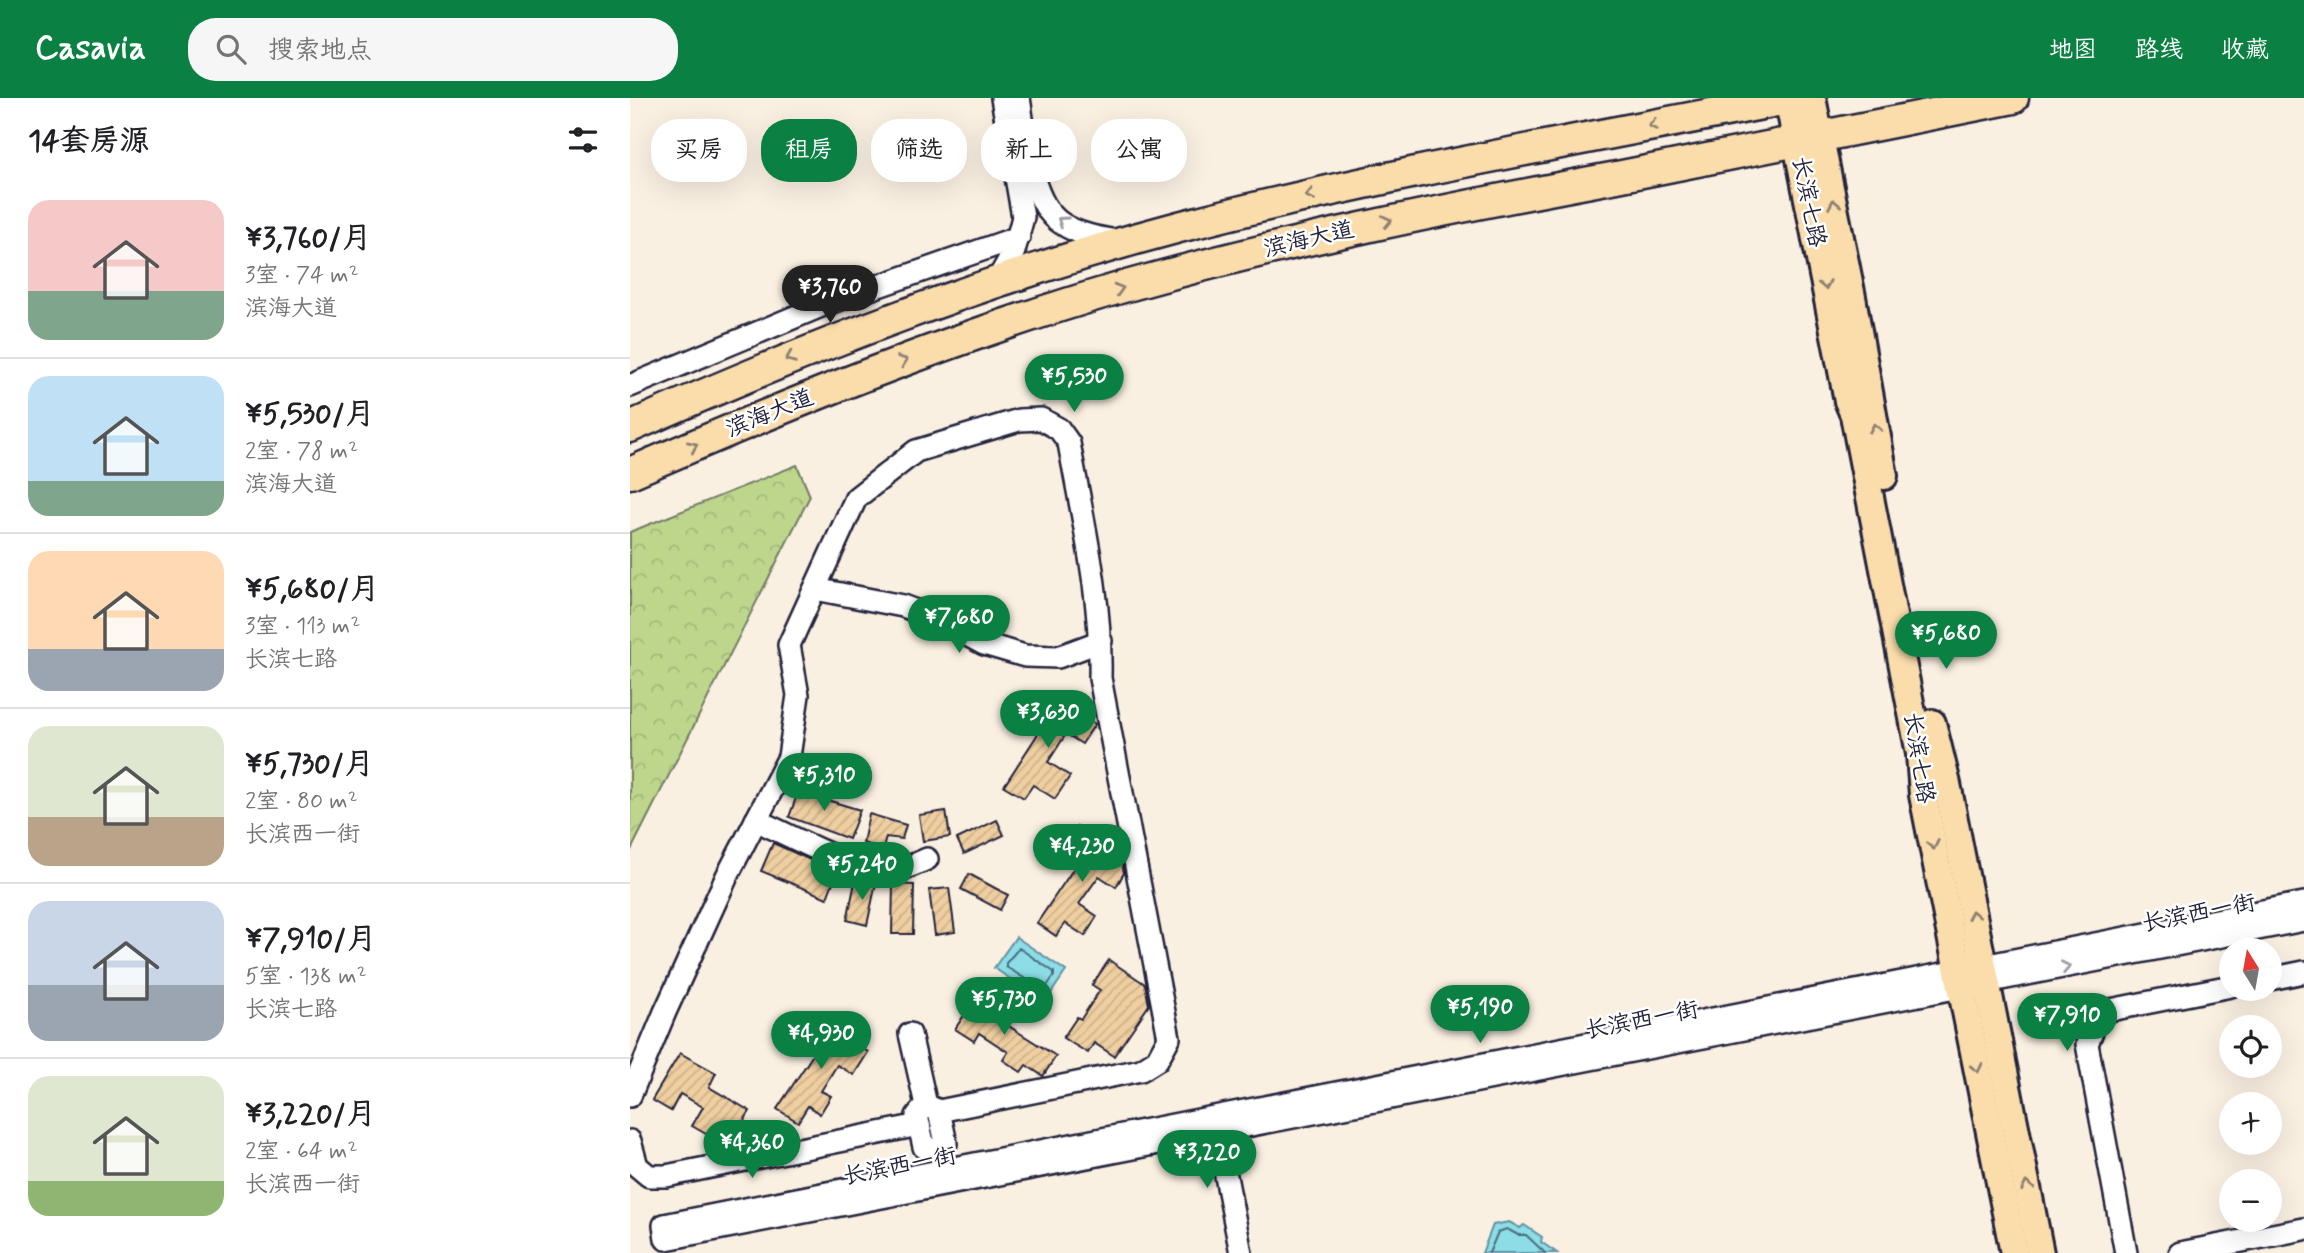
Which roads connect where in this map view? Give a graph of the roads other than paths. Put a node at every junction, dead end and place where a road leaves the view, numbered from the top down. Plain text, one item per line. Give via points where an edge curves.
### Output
1 (1002, 98) edge
2 (1019, 98) edge
3 (1789, 98) edge
4 (1812, 98) edge
5 (2014, 98) edge
6 (1808, 139) junction
7 (1019, 237) junction
8 (1126, 242) junction
9 (996, 283) junction
10 (630, 386) edge
11 (630, 427) edge
12 (630, 473) edge
13 (815, 589) junction
14 (1101, 641) junction
15 (757, 820) junction
16 (927, 859) dead end
17 (2304, 904) edge
18 (2304, 920) edge
19 (2304, 972) edge
20 (1972, 977) junction
21 (2282, 977) edge
22 (2219, 988) edge
23 (911, 1034) dead end
24 (630, 1097) edge
25 (928, 1114) junction
26 (1216, 1125) junction
27 (630, 1141) edge
28 (941, 1171) junction
29 (2304, 1229) edge
30 (1241, 1253) edge
31 (2014, 1253) edge
32 (2040, 1253) edge
33 (2126, 1253) edge
34 (2180, 1253) edge

1 - 7 street via 1020,187 1023,217
8 -> 2 street via 1078,231 1060,223 1046,208 1035,183
3 - 6 main road, 长滨七路
3 -> 8 highway, 滨海大道 via 1351,185
4 - 6 main road, 长滨七路
5 - 6 highway, 滨海大道
12 -> 6 highway, 滨海大道 via 927,352 1123,288 1354,229
6 - 20 main road, 长滨七路 via 1848,401 1920,754 1923,795
7 - 9 street
7 - 10 street via 821,306
8 - 9 highway, 滨海大道
9 -> 11 highway, 滨海大道 via 844,337
13 - 14 street via 903,606 984,644 1025,656 1058,657
13 - 14 street via 856,498 916,452 1019,420 1041,419 1059,429 1069,443
13 - 15 street via 789,645 798,695 789,757
14 - 25 street via 1100,678 1169,1038 1157,1060 1141,1070
15 - 16 street via 881,872
15 - 24 street via 665,1012
17 - 20 street, 长滨西一街
20 -> 18 street, 长滨西一街
19 - 21 street
20 - 26 street, 长滨西一街
20 -> 31 main road, 长滨七路
32 -> 20 main road, 长滨七路
22 - 33 street via 2100,1012 2087,1044
23 - 25 street
25 - 27 street via 666,1176 649,1176 637,1166
25 - 28 street via 946,1143 936,1150
26 - 28 street, 长滨西一街
26 - 28 street, 长滨西一街 via 666,1239 664,1225
26 - 30 street
29 - 34 street

